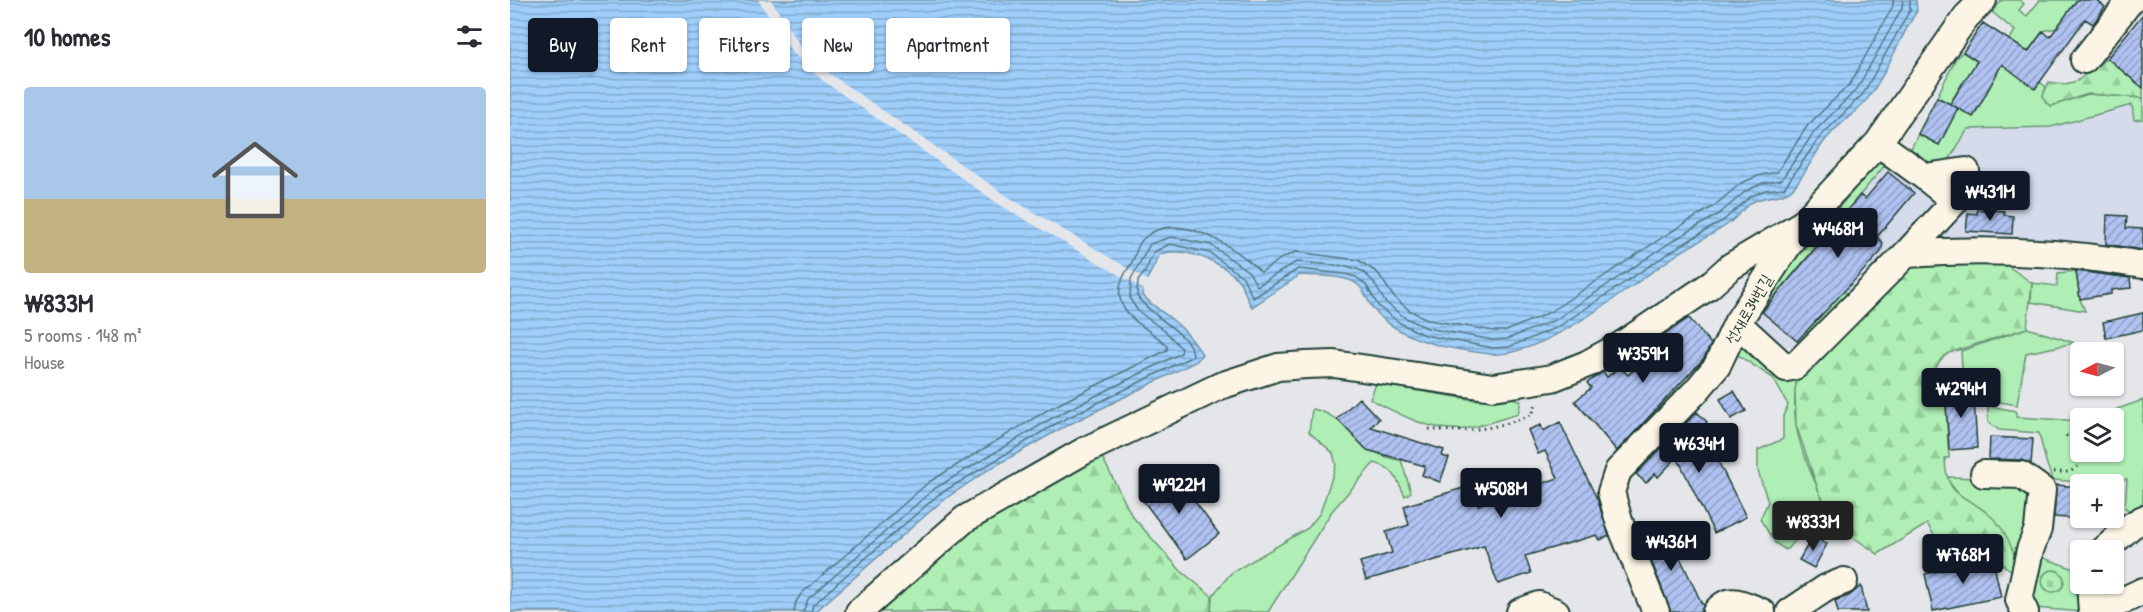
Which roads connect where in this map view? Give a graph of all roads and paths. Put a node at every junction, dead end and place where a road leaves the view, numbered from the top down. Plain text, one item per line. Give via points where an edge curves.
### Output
1 (1983, 0) edge
2 (2123, 3) edge
3 (2084, 60) dead end
4 (1878, 143) junction
5 (1966, 171) dead end
6 (1925, 177) junction
7 (1802, 224) junction
8 (1906, 254) junction
9 (2143, 265) edge
10 (1730, 267) junction
11 (1759, 287) junction
12 (1737, 323) junction
13 (1536, 381) junction
14 (1429, 429) dead end
15 (2062, 433) dead end
16 (2051, 472) dead end
17 (1984, 474) dead end
18 (2143, 519) edge
19 (2115, 540) edge
20 (1844, 581) dead end
21 (2143, 591) edge
22 (2091, 594) edge
23 (859, 612) edge
24 (1520, 612) edge
25 (1556, 612) edge
26 (1656, 612) edge
27 (1716, 612) edge
28 (1762, 612) edge
29 (1790, 612) edge
30 (2025, 612) edge
31 (2092, 612) edge
32 (2099, 612) edge

1 - 4 street, 선재로34번길 via 1966,17
2 - 3 street
4 - 6 street
4 - 7 street, 선재로34번길
5 - 6 street
6 - 8 street via 1955,201
7 - 10 street
7 - 11 street, 선재로34번길
8 - 9 street via 1966,249
8 - 12 street via 1795,366 1786,368
10 - 11 street
10 - 13 street via 1709,286 1620,346 1587,364
11 - 12 street, 선재로34번길
12 - 26 street, 선재로34번길 via 1717,366 1618,471 1611,492
13 - 14 path via 1537,406 1532,416 1473,432
13 - 23 street via 1493,387 1334,364 1278,367 1252,374 1084,451 984,507 965,519
15 - 16 path via 2077,444 2078,466 2070,472
17 - 30 street via 2021,475 2042,490 2038,529 2019,600
18 - 19 street
20 - 29 street
21 - 32 street
22 - 31 street
24 - 25 street via 1539,605
27 - 28 street via 1724,602 1732,600

